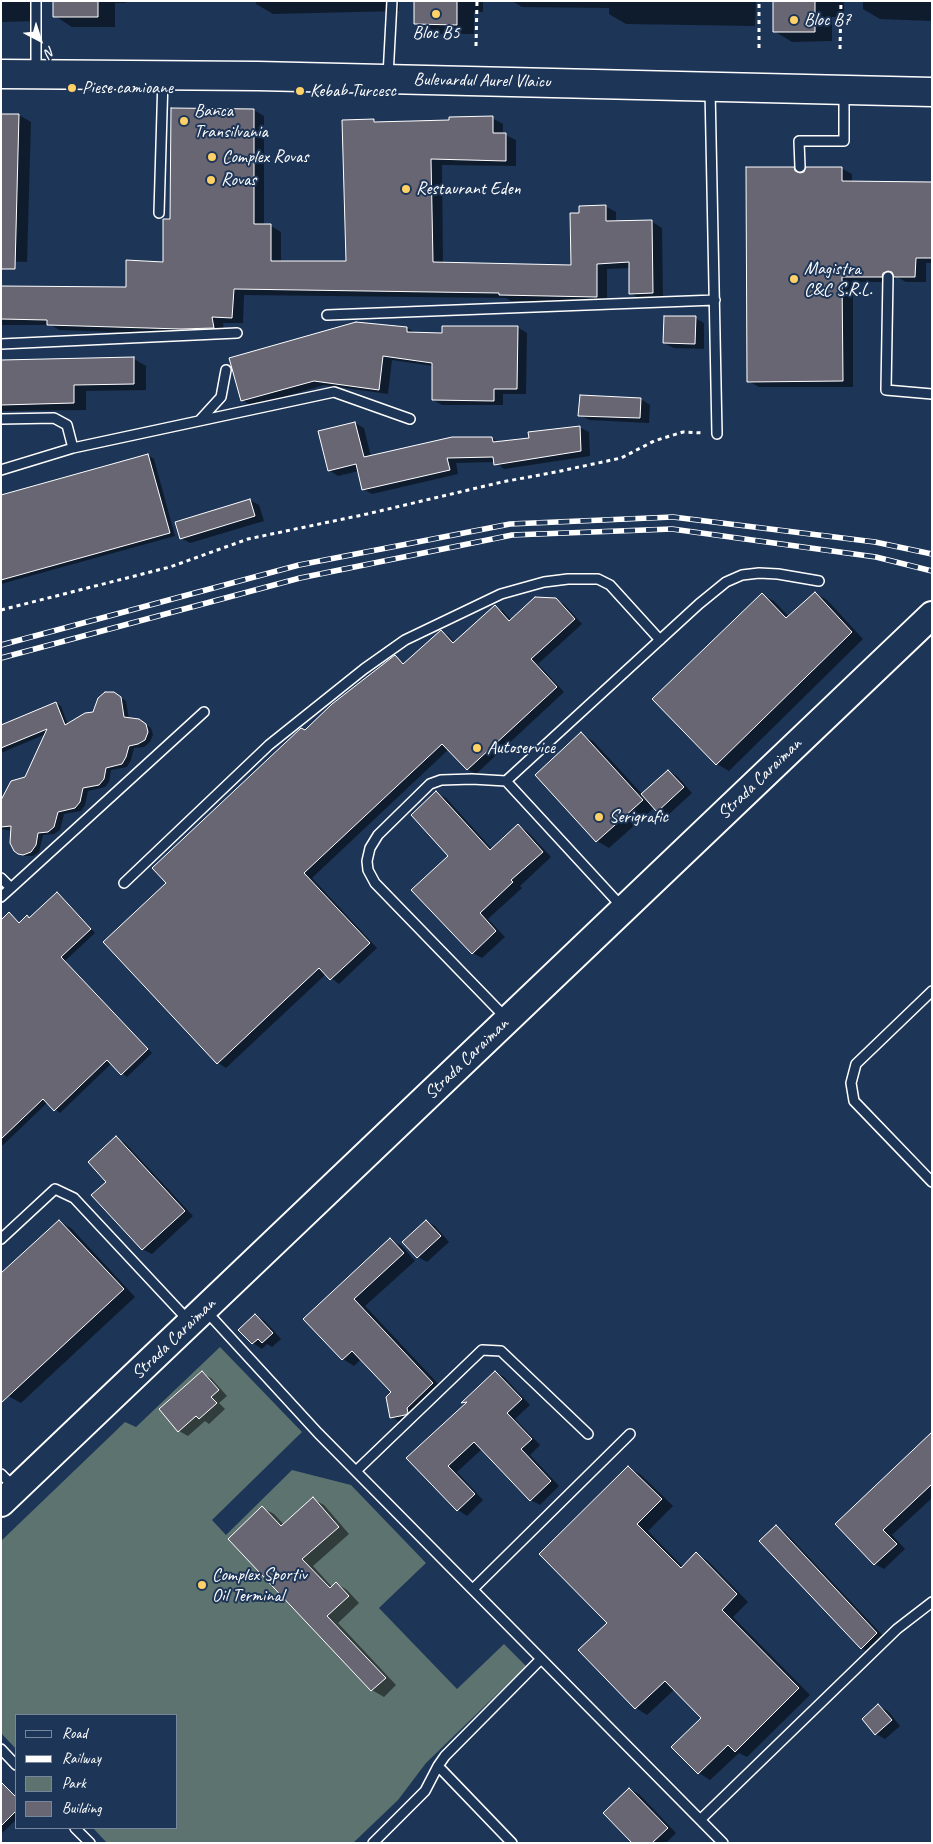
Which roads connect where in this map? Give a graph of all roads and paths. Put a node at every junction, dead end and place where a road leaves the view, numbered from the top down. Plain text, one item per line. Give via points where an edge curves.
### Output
1 (36, 1) edge
2 (392, 1) edge
3 (477, 1) edge
4 (759, 1) edge
5 (841, 1) edge
6 (476, 46) dead end
7 (759, 48) dead end
8 (840, 49) dead end
9 (1, 74) edge
10 (36, 74) junction
11 (164, 75) junction
12 (388, 79) junction
13 (710, 86) junction
14 (844, 90) junction
15 (932, 92) edge
16 (800, 167) dead end
17 (159, 213) dead end
18 (888, 277) dead end
19 (715, 300) junction
20 (327, 315) dead end
21 (237, 333) dead end
22 (1, 344) edge
23 (226, 370) dead end
24 (932, 394) edge
25 (1, 419) edge
26 (410, 419) dead end
27 (200, 420) junction
28 (717, 434) joint
29 (73, 448) junction
30 (1, 470) edge
31 (819, 580) dead end
32 (1, 610) edge
33 (932, 615) edge
34 (660, 640) junction
35 (204, 712) dead end
36 (506, 781) junction
37 (1, 878) edge
38 (124, 883) dead end
39 (11, 888) junction
40 (1, 897) edge
41 (624, 909) junction
42 (932, 991) edge
43 (508, 1020) junction
44 (932, 1182) edge
45 (1, 1239) edge
46 (197, 1316) junction
47 (588, 1434) dead end
48 (630, 1434) dead end
49 (356, 1471) junction
50 (6, 1489) edge
51 (472, 1589) junction
52 (932, 1602) edge
53 (541, 1659) junction
54 (1, 1749) edge
55 (15, 1764) edge
56 (438, 1766) junction
57 (700, 1820) junction
58 (76, 1829) edge
59 (90, 1843) edge
60 (373, 1843) edge
61 (512, 1843) edge
62 (724, 1843) edge

1 - 10 lane
2 - 12 lane
3 - 6 path
4 - 7 path
5 - 8 path
9 - 10 main road, Bulevardul Aurel Vlaicu
10 - 11 main road, Bulevardul Aurel Vlaicu
11 - 12 main road, Bulevardul Aurel Vlaicu
11 - 17 lane
12 - 13 main road, Bulevardul Aurel Vlaicu
13 - 14 main road, Bulevardul Aurel Vlaicu
13 - 19 lane
14 - 15 main road, Bulevardul Aurel Vlaicu
14 - 16 lane via 844,141 799,141
18 - 24 lane via 886,390
19 - 20 lane
19 - 28 lane
21 - 22 lane
23 - 27 lane via 220,397
25 - 29 lane via 54,418 67,425
26 - 27 lane via 334,392
27 - 29 lane
28 - 32 path via 683,432 654,440 621,458 248,539 170,566
29 - 30 lane
31 - 34 lane via 778,574 742,575 726,582
33 - 41 street, Strada Caraiman
34 - 36 lane
34 - 38 lane via 610,585 598,579 544,582 501,594 405,640 364,669 269,745
35 - 39 lane
36 - 41 lane
36 - 43 lane via 441,780 430,784 378,835 366,861 375,883
37 - 39 lane
39 - 40 lane
41 - 43 street, Strada Caraiman
42 - 44 lane via 856,1064 851,1083 854,1100
43 - 46 street, Strada Caraiman
45 - 46 lane via 55,1189 74,1198
46 - 49 lane
46 - 50 street, Strada Caraiman
47 - 49 lane via 501,1351 482,1350
48 - 51 lane
49 - 51 lane
51 - 53 lane
52 - 57 lane via 897,1629
53 - 56 lane
53 - 57 lane
54 - 55 lane
56 - 60 lane via 424,1791
56 - 61 lane
57 - 62 lane
58 - 59 lane

